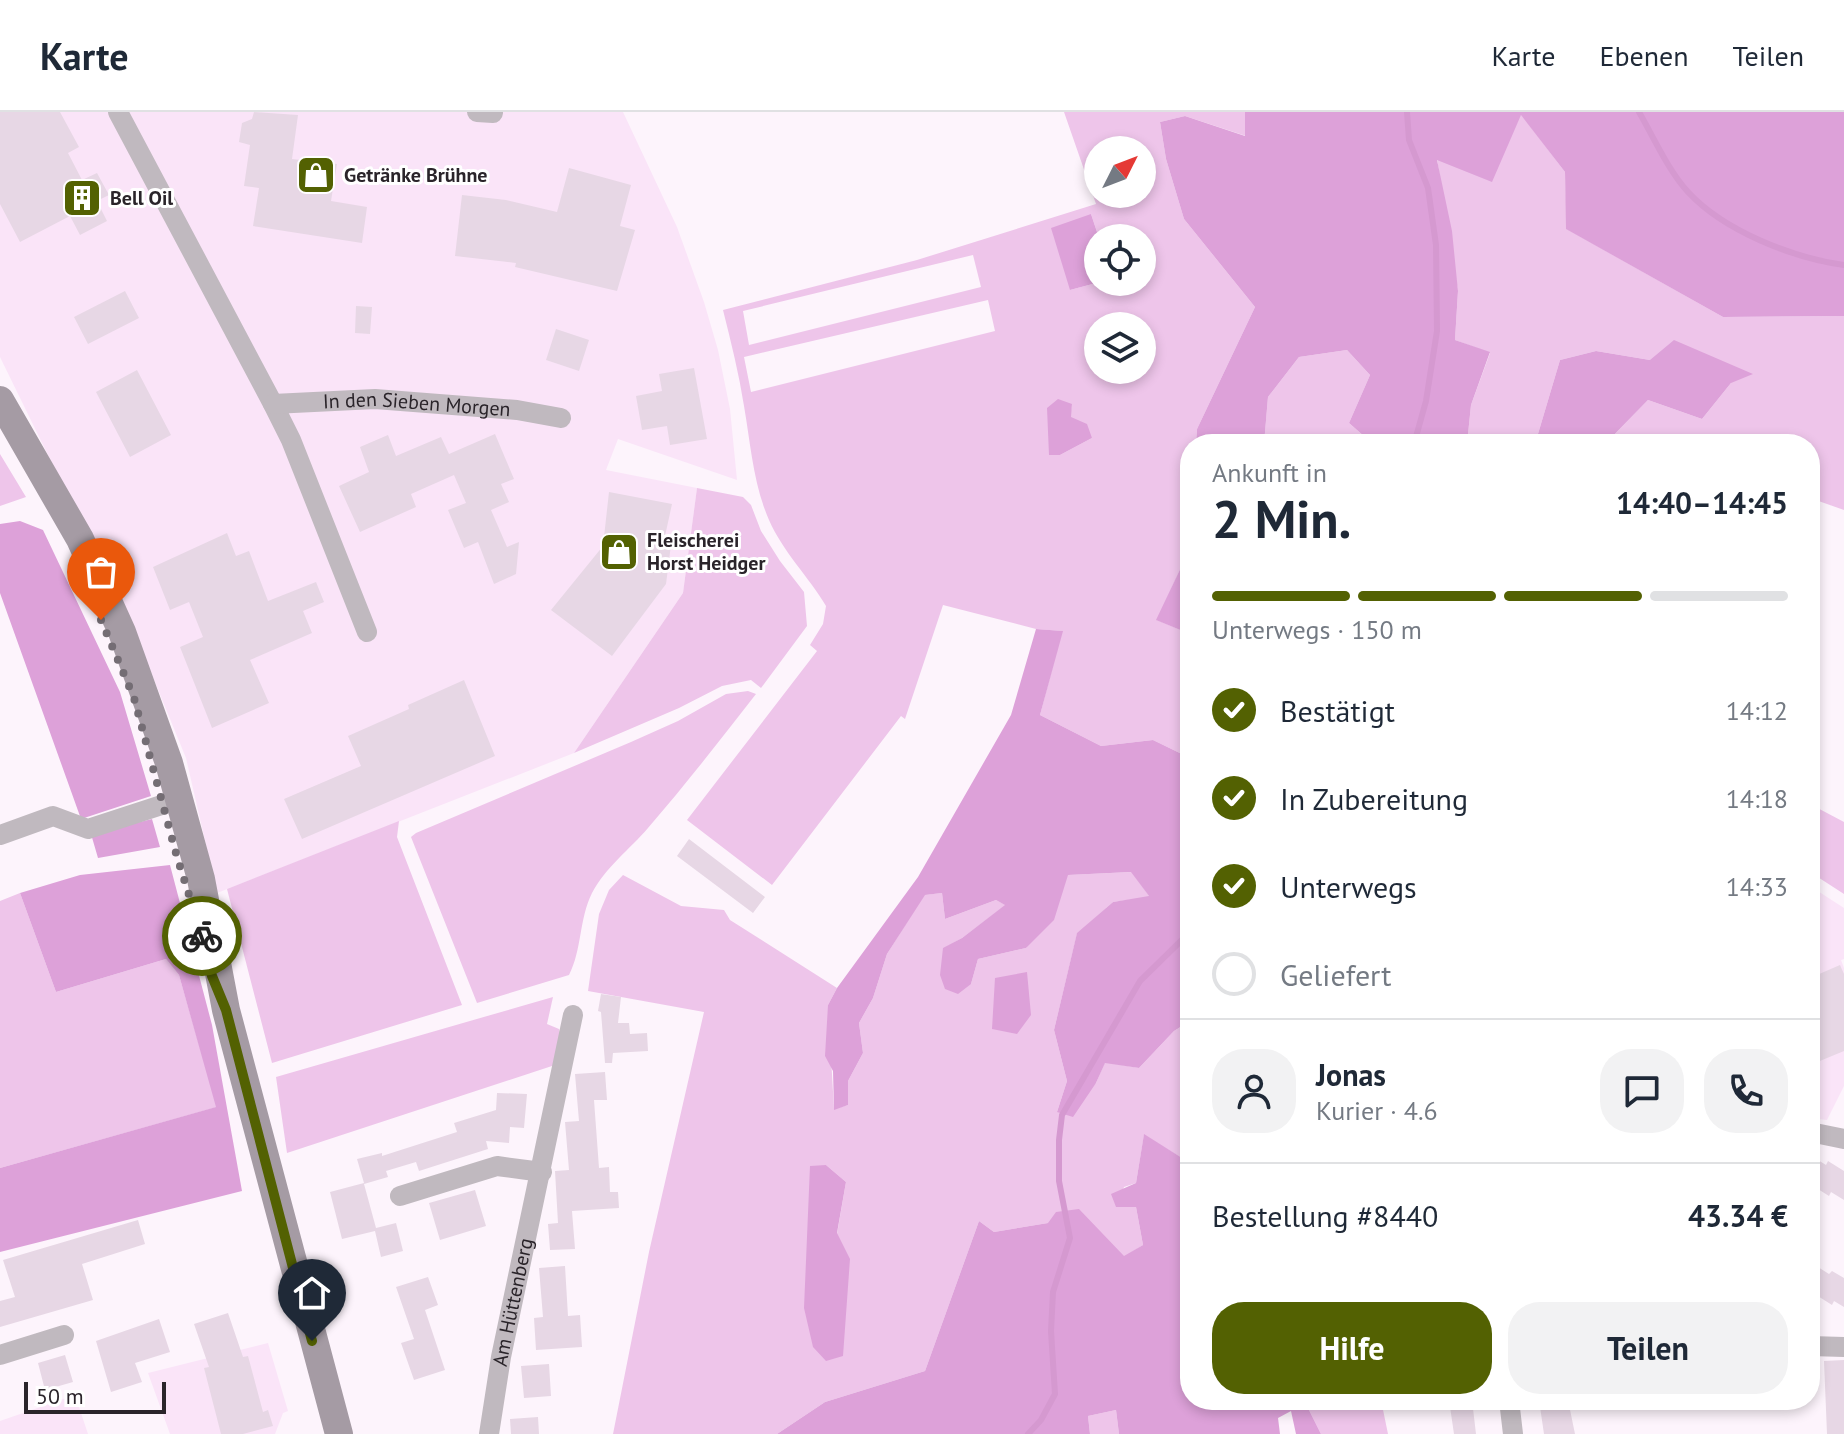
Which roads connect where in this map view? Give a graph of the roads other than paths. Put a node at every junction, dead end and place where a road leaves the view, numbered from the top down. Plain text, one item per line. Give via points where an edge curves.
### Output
1 (118, 112) edge
2 (0, 400) edge
3 (273, 404) junction
4 (561, 418) dead end
5 (0, 424) edge
6 (367, 632) dead end
7 (172, 802) junction
8 (0, 835) edge
9 (573, 1015) dead end
10 (1820, 1134) edge
11 (1844, 1139) edge
12 (542, 1172) junction
13 (400, 1196) dead end
14 (64, 1335) dead end
15 (1820, 1346) edge
16 (1844, 1347) edge
17 (0, 1355) edge
18 (1510, 1410) edge
19 (339, 1434) edge
20 (489, 1434) edge
21 (1513, 1434) edge

1 - 3 street
2 - 7 main road via 100,582 133,661
3 - 4 street, In den Sieben Morgen via 375,399
3 - 6 street
5 - 7 main road via 57,528 128,680
7 - 8 street via 88,829 53,816
7 - 19 main road via 212,976 226,1010
9 - 12 street, Am Hüttenberg
10 - 11 street
12 - 13 street via 497,1166
12 - 20 street, Am Hüttenberg
14 - 17 street
15 - 16 street
18 - 21 street

